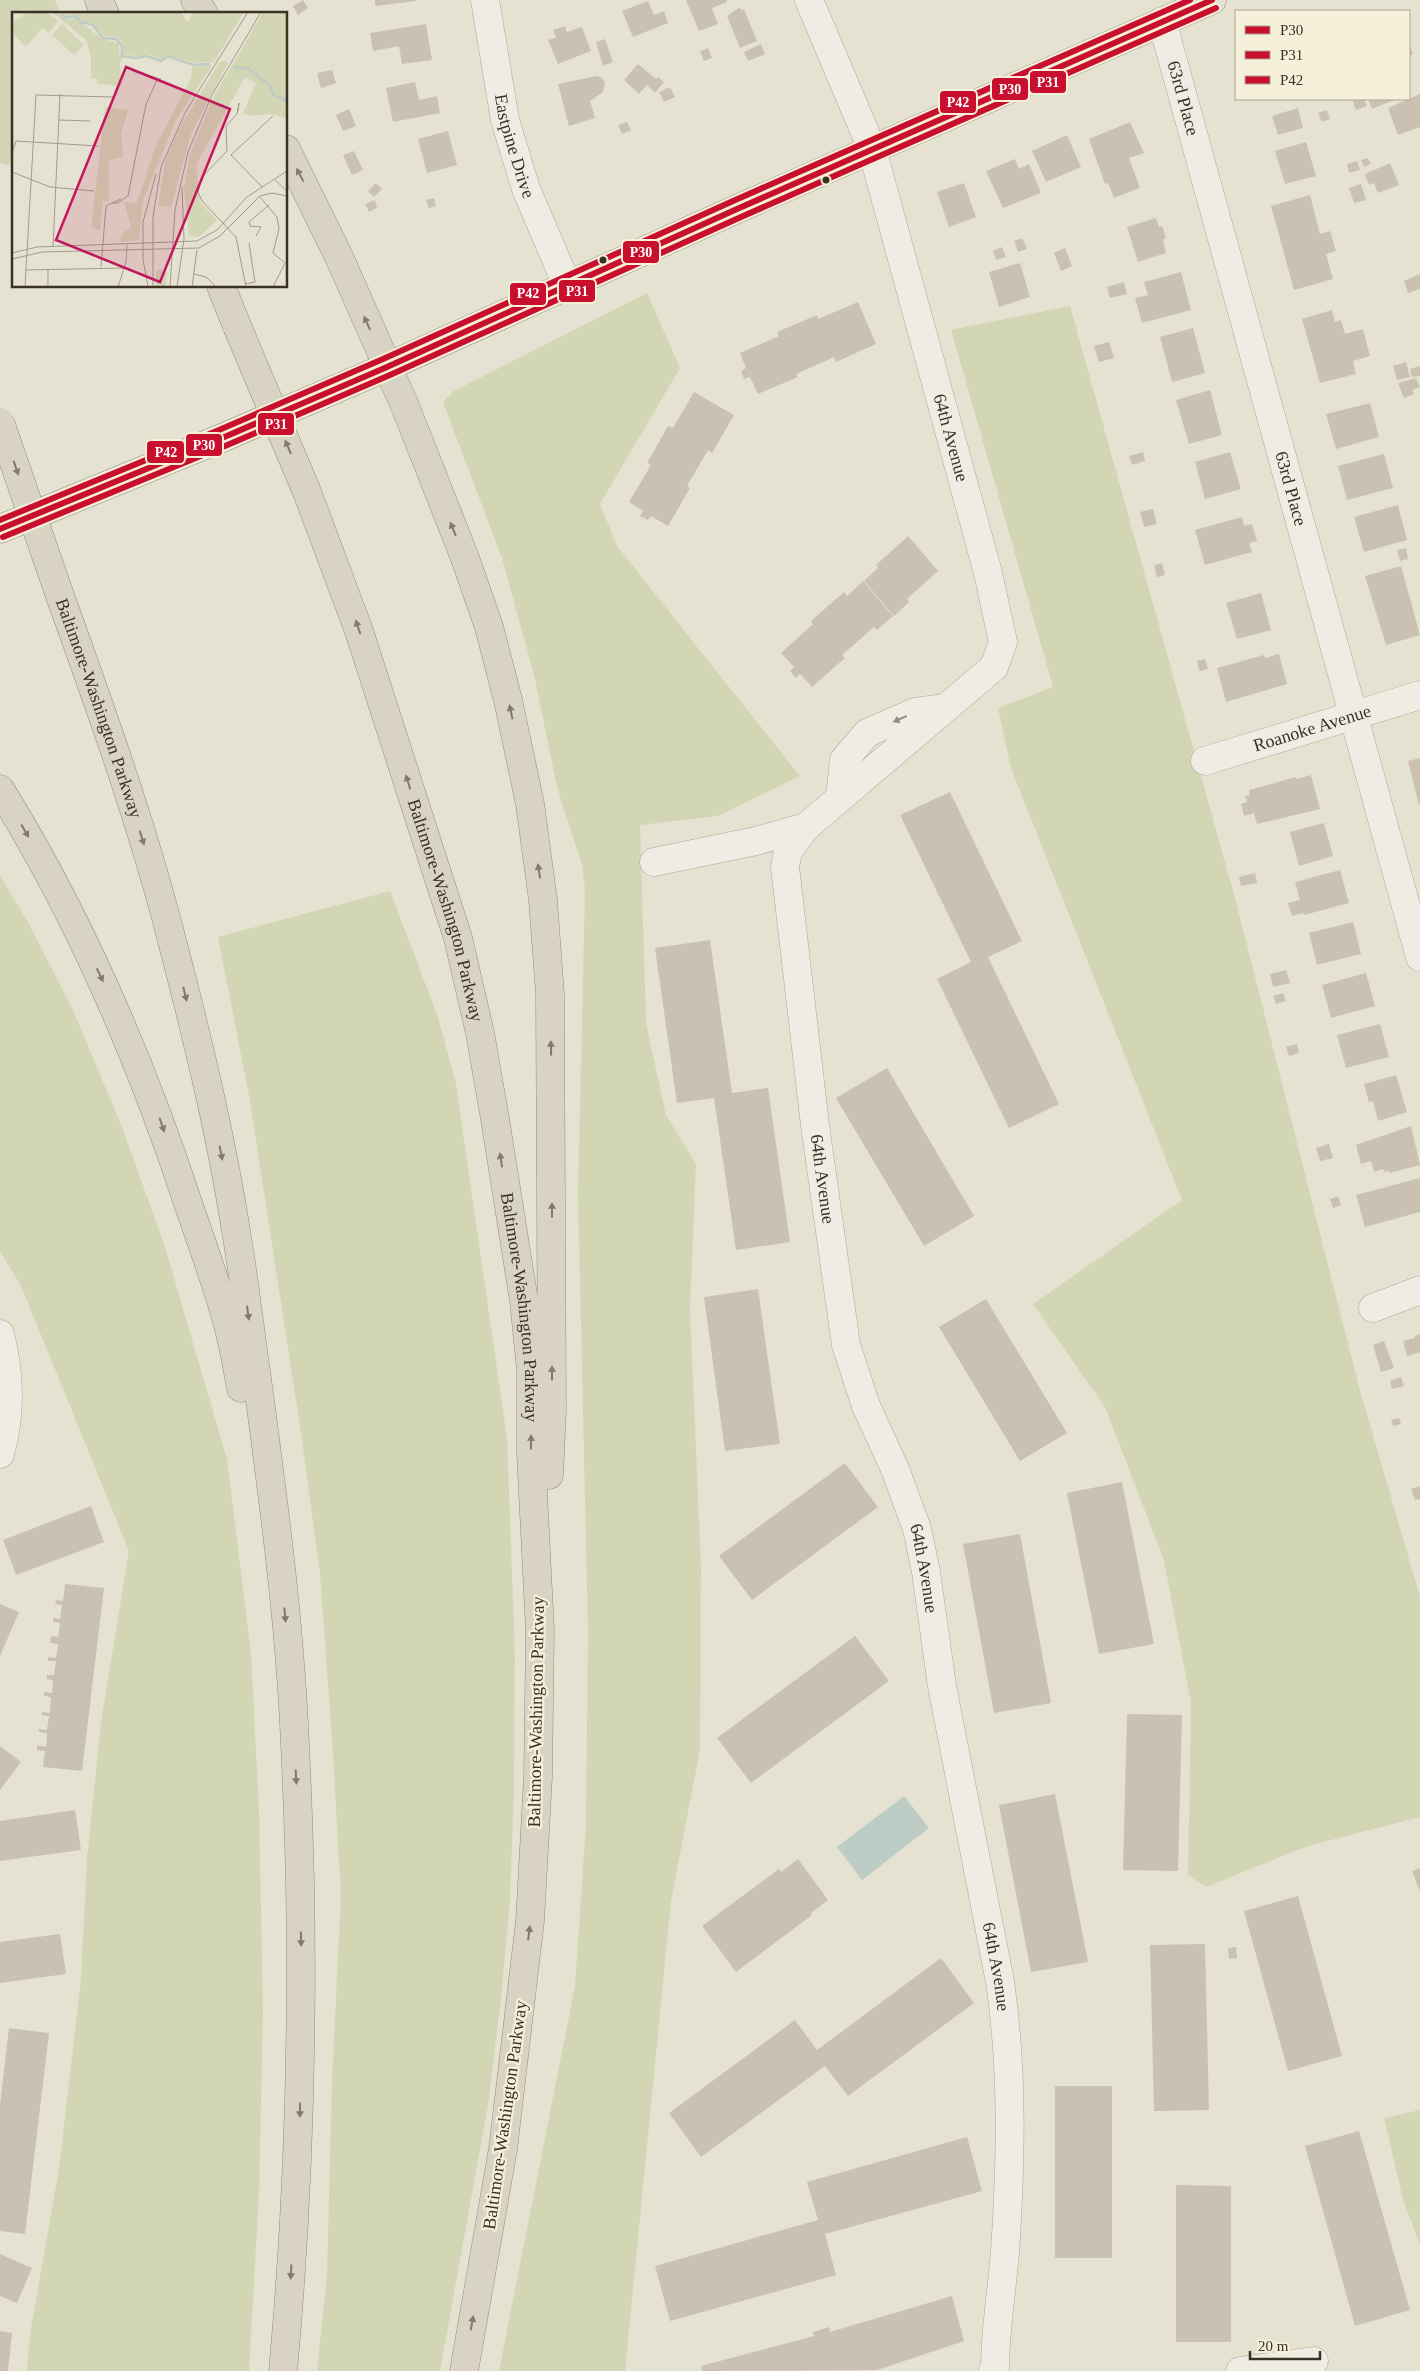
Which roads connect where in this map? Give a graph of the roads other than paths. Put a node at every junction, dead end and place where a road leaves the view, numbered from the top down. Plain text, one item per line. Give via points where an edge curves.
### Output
1 (99, 0) edge
2 (195, 0) edge
3 (808, 0) edge
4 (1212, 0) edge
5 (488, 1) edge
6 (104, 12) edge
7 (203, 12) edge
8 (1162, 21) junction
9 (872, 149) junction
10 (288, 153) edge
11 (567, 285) junction
12 (222, 288) edge
13 (387, 367) junction
14 (0, 421) edge
15 (0, 528) edge
16 (1420, 695) edge
17 (1352, 715) junction
18 (1204, 760) dead end
19 (0, 789) edge
20 (806, 827) junction
21 (654, 862) dead end
22 (1420, 957) edge
23 (1420, 1290) edge
24 (1373, 1308) dead end
25 (0, 1334) edge
26 (0, 1454) edge
27 (281, 1566) junction
28 (540, 1631) junction
29 (1314, 2361) dead end
30 (283, 2371) edge
31 (464, 2371) edge
32 (993, 2371) edge
33 (1240, 2371) edge

1 - 6 highway
2 - 7 highway
3 - 9 street, 64th Avenue
4 - 8 main road
5 - 11 street, Eastpine Drive via 505,120 526,189
8 - 9 main road
8 - 17 street, 63rd Place
9 - 11 main road
9 - 20 street, 64th Avenue via 988,573 1003,642 994,667 947,708 915,712 867,734 844,760 840,797
13 -> 10 highway via 340,257
11 - 13 main road
28 -> 12 highway, Baltimore-Washington Parkway, bridge via 531,1453 531,1370 522,1292 480,1033 458,938 343,584
13 - 15 main road
28 -> 13 highway via 552,1411 550,994 543,900 530,804 489,627 465,558
14 -> 27 highway, Baltimore-Washington Parkway, bridge via 109,733 144,845 206,1082 236,1230
16 - 17 street, Roanoke Avenue
17 - 18 street, Roanoke Avenue
17 - 22 street, 63rd Place
19 -> 27 highway via 53,881 113,1002 172,1152 227,1322
20 - 21 street via 756,842
20 - 32 street, 64th Avenue via 788,851 785,867 815,1125 845,1340 866,1406 917,1529 942,1686 1007,2030 1010,2084 1005,2252
23 - 24 street
25 - 26 street via 9,1408
27 -> 30 highway, Baltimore-Washington Parkway via 297,1787 302,1981 299,2141
31 -> 28 highway, Baltimore-Washington Parkway via 503,2149 530,1922 538,1776
29 - 33 street

